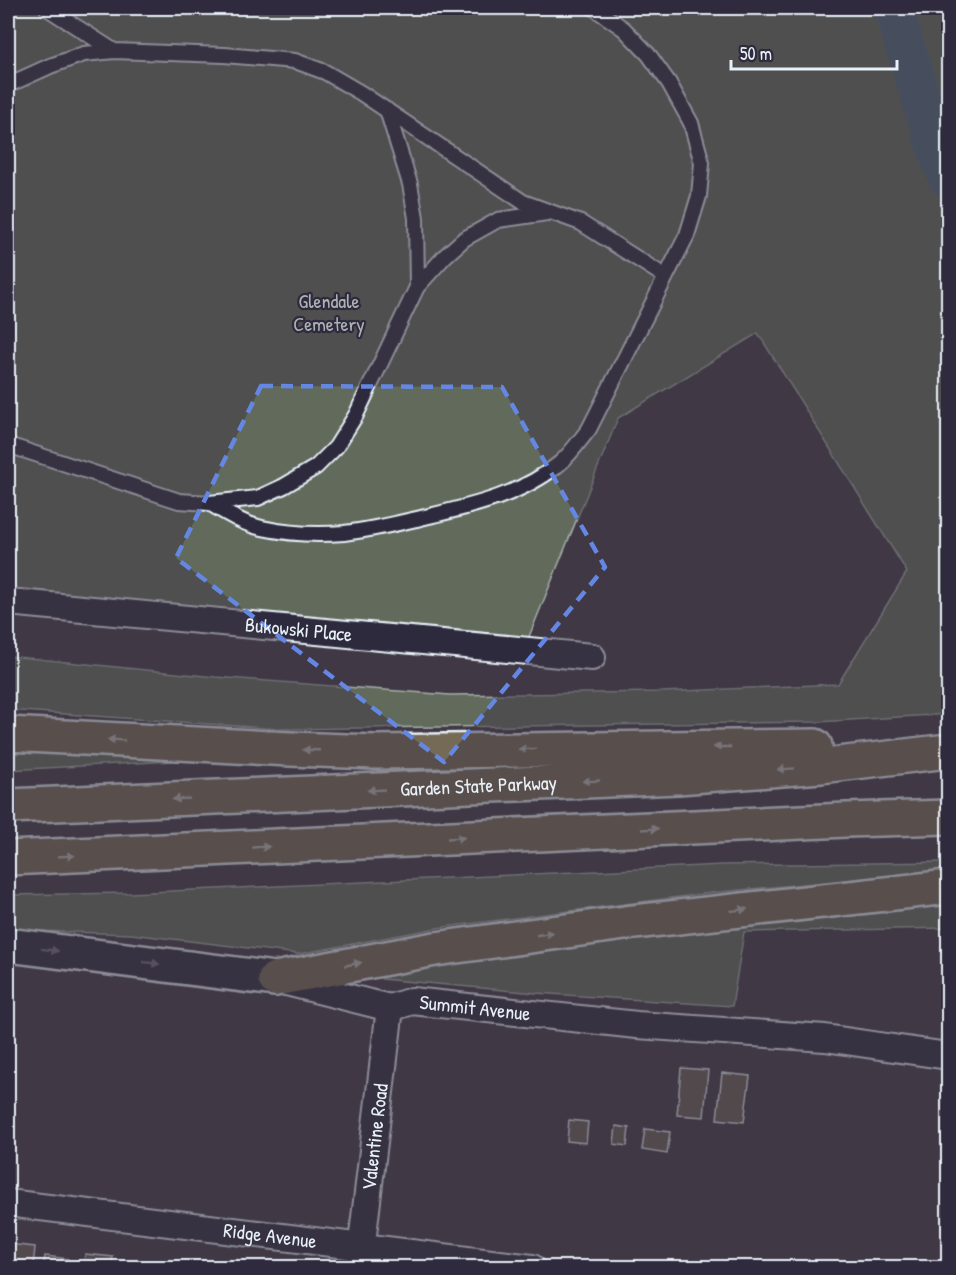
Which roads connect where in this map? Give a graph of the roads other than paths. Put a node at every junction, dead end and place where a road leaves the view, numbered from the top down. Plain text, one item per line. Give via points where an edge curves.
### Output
1 (47, 8) edge
2 (594, 8) edge
3 (114, 51) junction
4 (8, 85) edge
5 (387, 110) junction
6 (552, 212) junction
7 (666, 277) junction
8 (417, 287) junction
9 (8, 445) edge
10 (209, 503) junction
11 (8, 602) edge
12 (592, 657) dead end
13 (8, 734) edge
14 (948, 745) edge
15 (948, 751) edge
16 (8, 806) edge
17 (948, 817) edge
18 (8, 858) edge
19 (948, 887) edge
20 (8, 945) edge
21 (275, 980) junction
22 (390, 1008) junction
23 (948, 1056) edge
24 (8, 1203) edge
25 (360, 1257) edge
26 (532, 1268) edge

1 - 3 lane
2 - 7 lane via 624,29 669,83 691,123 702,163 699,196 687,235
3 - 4 lane via 84,54
3 - 5 lane via 295,61 325,72
5 - 6 lane via 523,201
5 - 8 lane via 410,184 416,218
6 - 7 lane via 581,223
6 - 8 lane via 498,220 482,228 445,256
7 - 10 lane via 589,429 560,463 515,490 475,505 344,533 261,528
8 - 10 lane via 336,447 316,467 258,498
9 - 10 lane via 179,501
11 - 12 street, Bukowski Place
14 -> 13 highway via 375,752
15 -> 16 highway, Garden State Parkway via 678,777
18 -> 17 highway
21 -> 19 highway via 435,949
20 -> 21 street, Summit Avenue
21 - 22 street, Summit Avenue
22 - 23 street, Summit Avenue via 412,1001 637,1025 825,1038
22 - 25 street, Valentine Road
24 - 25 street, Ridge Avenue
25 - 26 street, Ridge Avenue

